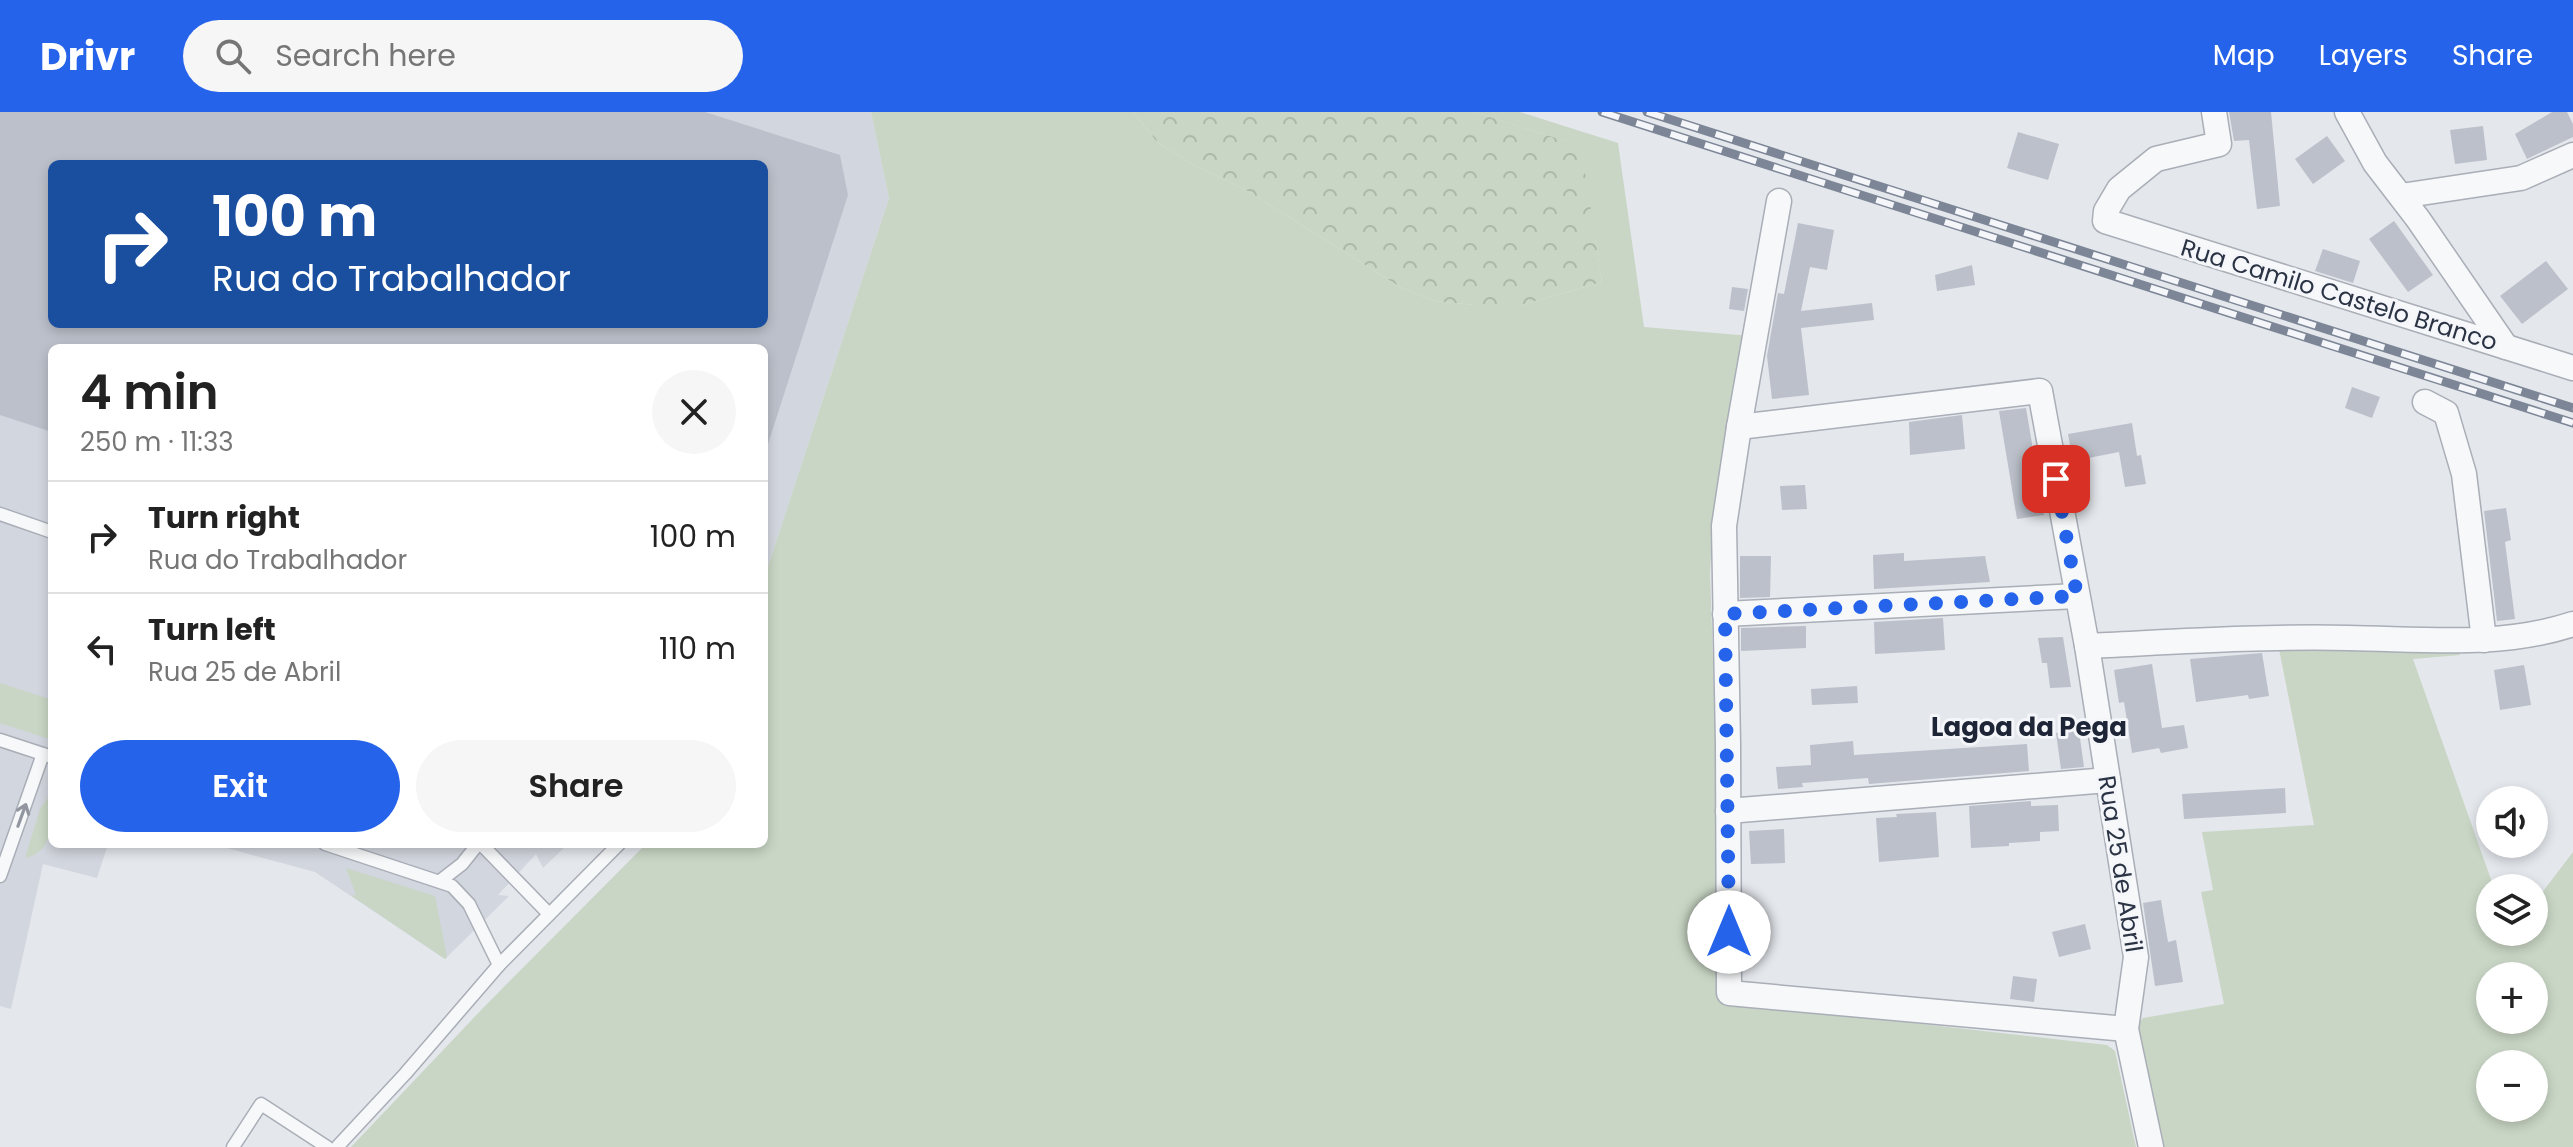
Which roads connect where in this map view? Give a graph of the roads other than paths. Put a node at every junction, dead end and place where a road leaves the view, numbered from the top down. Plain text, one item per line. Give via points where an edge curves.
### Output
1 (2214, 112) edge
2 (2347, 112) edge
3 (2573, 155) edge
4 (2401, 196) junction
5 (1779, 201) dead end
6 (2506, 347) junction
7 (2573, 368) edge
8 (2425, 402) dead end
9 (1739, 427) junction
10 (0, 514) edge
11 (48, 531) edge
12 (2077, 596) junction
13 (1725, 614) junction
14 (2573, 624) edge
15 (2484, 640) junction
16 (2087, 646) junction
17 (0, 740) edge
18 (48, 756) edge
19 (2108, 780) junction
20 (1728, 811) junction
21 (337, 848) edge
22 (476, 848) edge
23 (483, 848) edge
24 (615, 848) edge
25 (0, 876) edge
26 (440, 881) junction
27 (549, 914) junction
28 (499, 965) junction
29 (2126, 1029) junction
30 (233, 1147) edge
31 (327, 1147) edge
32 (337, 1147) edge
33 (2151, 1147) edge

1 - 6 street, Rua Camilo Castelo Branco via 2219,144 2156,159 2119,189 2105,221
2 - 4 street via 2375,163
3 - 4 street via 2521,178
4 - 6 street
5 - 9 street
6 - 7 street, Rua Camilo Castelo Branco
8 - 15 street via 2446,413 2464,474
9 - 12 street, Rua 25 de Abril via 2040,391
9 - 13 street via 1724,526
10 - 11 lane
12 - 13 street
12 - 16 street, Rua 25 de Abril
13 - 20 street
14 - 15 street via 2547,633
15 - 16 street via 2332,638
16 - 19 street, Rua 25 de Abril
17 - 18 lane
25 -> 18 lane
19 - 20 street
19 - 29 street, Rua 25 de Abril via 2136,957
20 - 29 street via 1729,993
21 - 26 lane
22 - 26 lane
23 - 27 lane
24 - 27 lane
26 - 28 lane via 469,904
27 - 28 lane
28 - 32 lane
29 - 33 street, Rua 25 de Abril
30 - 31 lane via 261,1104

